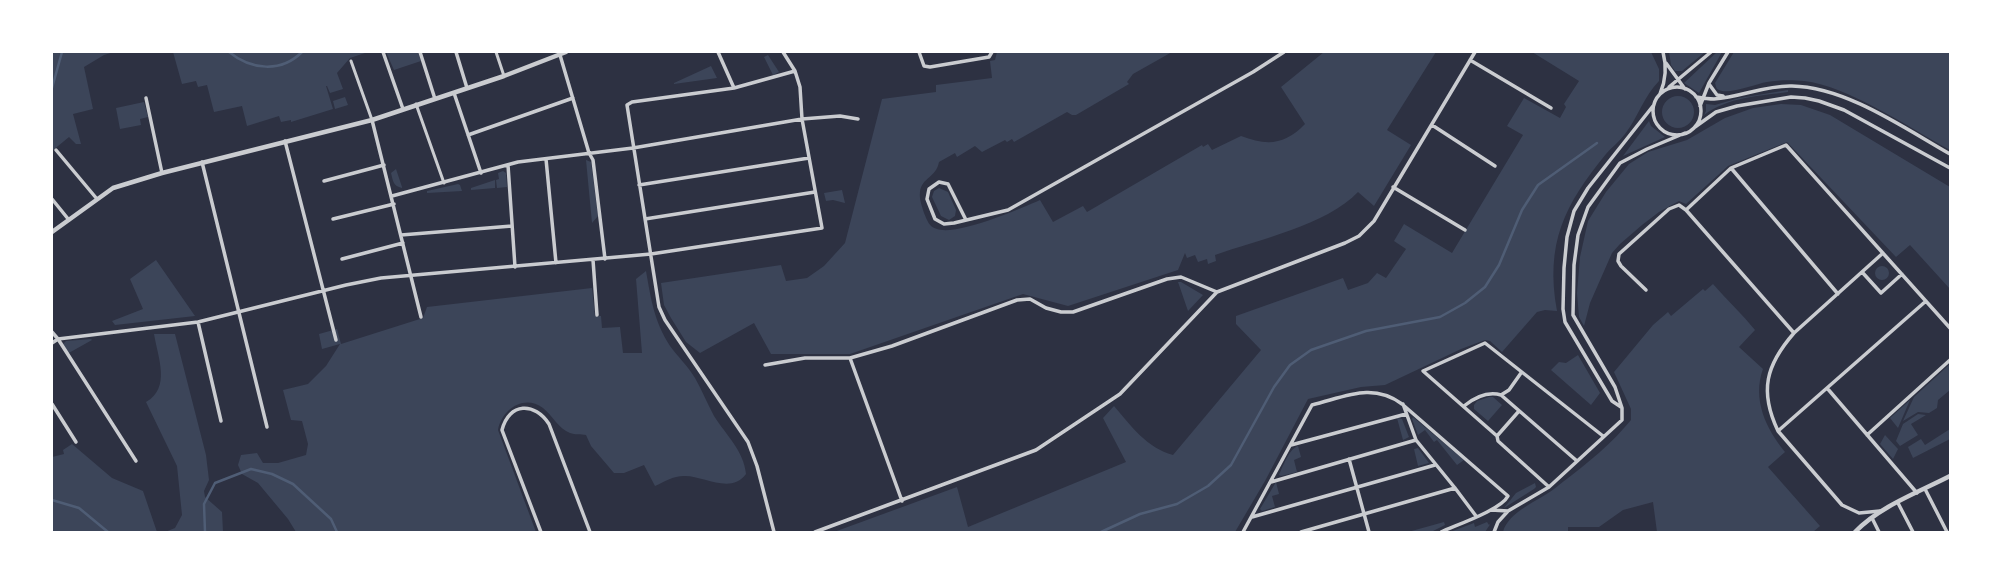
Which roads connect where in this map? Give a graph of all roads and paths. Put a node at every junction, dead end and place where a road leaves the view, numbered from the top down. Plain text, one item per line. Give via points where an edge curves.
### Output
1 (383, 52) edge
2 (420, 52) edge
3 (456, 52) edge
4 (496, 52) edge
5 (566, 52) edge
6 (718, 52) edge
7 (783, 52) edge
8 (919, 52) edge
9 (992, 52) edge
10 (1284, 52) edge
11 (1475, 52) edge
12 (1663, 52) edge
13 (1711, 52) edge
14 (1728, 52) edge
15 (560, 54) junction
16 (1470, 60) junction
17 (351, 61) dead end
18 (1666, 62) junction
19 (795, 71) junction
20 (1674, 75) junction
21 (1684, 75) junction
22 (504, 76) junction
23 (1678, 80) junction
24 (1709, 83) junction
25 (467, 88) junction
26 (734, 88) junction
27 (1685, 89) junction
28 (1665, 90) junction
29 (454, 93) junction
30 (1659, 95) junction
31 (1696, 97) junction
32 (1726, 97) junction
33 (146, 98) dead end
34 (573, 98) junction
35 (1704, 98) junction
36 (434, 99) junction
37 (416, 104) junction
38 (1654, 106) junction
39 (1700, 106) junction
40 (1551, 108) dead end
41 (403, 109) junction
42 (802, 119) junction
43 (858, 119) dead end
44 (372, 120) junction
45 (1432, 124) junction
46 (1695, 127) junction
47 (1685, 133) junction
48 (468, 134) junction
49 (285, 141) junction
50 (632, 148) junction
51 (56, 150) dead end
52 (589, 153) junction
53 (1950, 154) edge
54 (809, 158) junction
55 (546, 159) junction
56 (202, 162) junction
57 (384, 165) junction
58 (508, 165) junction
59 (1495, 166) dead end
60 (1731, 168) junction
61 (1950, 168) edge
62 (162, 173) junction
63 (482, 173) junction
64 (324, 180) dead end
65 (444, 183) junction
66 (639, 185) junction
67 (1393, 187) junction
68 (815, 192) junction
69 (392, 196) junction
70 (52, 199) edge
71 (97, 199) junction
72 (394, 204) junction
73 (1686, 210) junction
74 (333, 219) dead end
75 (645, 219) junction
76 (69, 220) junction
77 (966, 220) junction
78 (512, 226) junction
79 (1465, 230) dead end
80 (52, 232) edge
81 (401, 235) junction
82 (403, 243) junction
83 (1884, 253) junction
84 (651, 254) junction
85 (342, 259) dead end
86 (605, 259) junction
87 (593, 260) junction
88 (556, 264) junction
89 (516, 267) junction
90 (1862, 272) junction
91 (1902, 274) junction
92 (411, 276) junction
93 (1646, 290) dead end
94 (323, 291) junction
95 (1216, 292) junction
96 (1838, 294) junction
97 (1926, 301) junction
98 (240, 312) junction
99 (597, 315) dead end
100 (421, 317) dead end
101 (198, 322) junction
102 (1950, 328) edge
103 (52, 332) edge
104 (1794, 333) junction
105 (58, 339) junction
106 (336, 340) dead end
107 (52, 343) edge
108 (850, 358) junction
109 (1950, 360) edge
110 (765, 365) dead end
111 (1521, 373) junction
112 (1827, 388) junction
113 (1501, 395) junction
114 (52, 404) edge
115 (1402, 404) junction
116 (1464, 406) junction
117 (1622, 408) junction
118 (1519, 411) junction
119 (1406, 414) junction
120 (221, 421) dead end
121 (267, 427) dead end
122 (1778, 431) junction
123 (1868, 435) junction
124 (1497, 436) junction
125 (1603, 436) junction
126 (1416, 440) junction
127 (76, 442) dead end
128 (1291, 445) junction
129 (1349, 459) junction
130 (136, 461) dead end
131 (1577, 461) junction
132 (1435, 464) junction
133 (1950, 476) edge
134 (1271, 482) junction
135 (1357, 486) junction
136 (1549, 487) junction
137 (1456, 488) junction
138 (1925, 489) junction
139 (1917, 493) junction
140 (902, 501) junction
141 (1898, 503) junction
142 (1491, 510) junction
143 (1508, 511) junction
144 (1883, 511) junction
145 (1365, 514) junction
146 (1476, 516) junction
147 (1252, 517) junction
148 (1872, 518) junction
149 (541, 532) edge
150 (590, 532) edge
151 (774, 532) edge
152 (815, 532) edge
153 (1243, 532) edge
154 (1301, 532) edge
155 (1369, 532) edge
156 (1441, 532) edge
157 (1494, 532) edge
158 (1856, 532) edge
159 (1879, 532) edge
160 (1913, 532) edge
161 (1947, 532) edge

1 - 41 street
2 - 36 street
3 - 25 street
4 - 22 street
5 - 15 street
6 - 26 street
7 - 19 street
8 - 9 street via 924,66 989,57
10 - 77 street via 1039,194 1008,210
11 - 16 street
12 - 18 street
13 - 21 street
14 - 24 street
15 - 22 street
15 - 34 street
16 - 40 street
16 - 45 street
17 - 44 street
18 - 20 street
18 - 30 street via 1664,84
19 - 26 street
19 - 42 street via 800,87
20 - 21 street
20 - 23 street
21 - 23 street
22 - 25 street
23 - 27 street
23 - 28 street
24 - 32 street via 1717,95
24 - 35 street
25 - 29 street
26 - 50 street via 632,102 627,106
27 - 28 street via 1675,87
27 - 31 street
28 - 30 street
29 - 36 street
29 - 48 street
30 - 38 street
31 - 35 street
31 - 39 street
32 - 35 street
32 - 53 street via 1778,87 1815,88 1844,97
33 - 62 street
34 - 48 street
34 - 52 street
35 - 39 street
36 - 37 street
37 - 41 street
37 - 65 street
38 - 47 street via 1654,119 1661,129 1673,134
38 - 117 street via 1588,188 1574,211 1567,237 1563,309 1565,322 1612,401
39 - 46 street via 1700,117
41 - 44 street
42 - 43 street via 840,116
42 - 50 street
42 - 54 street
44 - 49 street
44 - 57 street
45 - 59 street
45 - 67 street
46 - 47 street
46 - 61 street via 1716,112 1737,106 1762,100 1805,98 1844,110
47 - 117 street via 1647,148 1620,164 1588,207 1578,235 1574,265 1573,315 1615,387
48 - 63 street
49 - 56 street
49 - 94 street
50 - 52 street
50 - 66 street
51 - 71 street
52 - 55 street
52 - 86 street via 594,160
54 - 66 street
54 - 68 street
55 - 58 street
55 - 88 street
56 - 62 street
56 - 98 street
57 - 64 street
57 - 69 street
58 - 63 street
58 - 78 street
60 - 73 street
60 - 83 street via 1786,145
60 - 96 street
62 - 71 street via 113,188
63 - 65 street
65 - 69 street
66 - 75 street
67 - 79 street
67 - 95 street via 1374,221 1359,236
68 - 75 street
68 - 84 street via 822,228
69 - 72 street
70 - 76 street
71 - 76 street
72 - 74 street
72 - 81 street
73 - 93 street via 1679,205 1670,209 1619,254 1618,261 1621,266
73 - 104 street
75 - 84 street
76 - 80 street
77 - 77 street via 948,184 939,182 929,189 927,199 935,219 944,224
78 - 81 street
78 - 89 street
81 - 82 street
82 - 85 street
82 - 92 street
83 - 90 street
83 - 91 street
84 - 86 street
84 - 151 street via 659,307 665,320 748,442
86 - 87 street
87 - 88 street
87 - 99 street
88 - 89 street
89 - 92 street
90 - 91 street via 1881,293
90 - 96 street
91 - 97 street
92 - 94 street via 381,278
92 - 100 street
94 - 98 street
94 - 106 street
95 - 108 street via 1181,277 1159,281 1073,312 1046,308 1030,299 1017,300 892,346
95 - 140 street via 1120,394 1086,418 1036,450
96 - 104 street
97 - 102 street
97 - 112 street
98 - 101 street
98 - 121 street
101 - 105 street
101 - 120 street
103 - 105 street
104 - 122 street via 1773,362 1768,377 1769,405
105 - 107 street
105 - 130 street
108 - 110 street via 804,358
108 - 140 street
109 - 123 street
111 - 113 street via 1509,390
111 - 116 street via 1485,343 1423,371
111 - 125 street
112 - 122 street
112 - 123 street
113 - 116 street via 1495,393 1475,397
113 - 118 street
114 - 127 street
115 - 119 street
115 - 128 street via 1392,396 1369,391 1312,405
115 - 142 street via 1508,496
116 - 124 street
117 - 125 street via 1622,420
118 - 124 street
118 - 131 street
119 - 126 street
119 - 128 street
122 - 144 street via 1842,505 1859,513
123 - 139 street
124 - 136 street via 1498,441
125 - 131 street
126 - 129 street
126 - 132 street
128 - 134 street
129 - 134 street
129 - 135 street
131 - 136 street
132 - 135 street
132 - 137 street
133 - 138 street
134 - 147 street
135 - 145 street
135 - 147 street
136 - 143 street
137 - 145 street
137 - 146 street
138 - 139 street
138 - 161 street
139 - 141 street
140 - 152 street
141 - 144 street
141 - 160 street
142 - 143 street
142 - 146 street
143 - 157 street via 1498,522
144 - 148 street
145 - 154 street
145 - 155 street
146 - 156 street
147 - 153 street
148 - 158 street
148 - 159 street
149 - 150 street via 502,430 504,422 515,411 530,408 544,417 549,424

